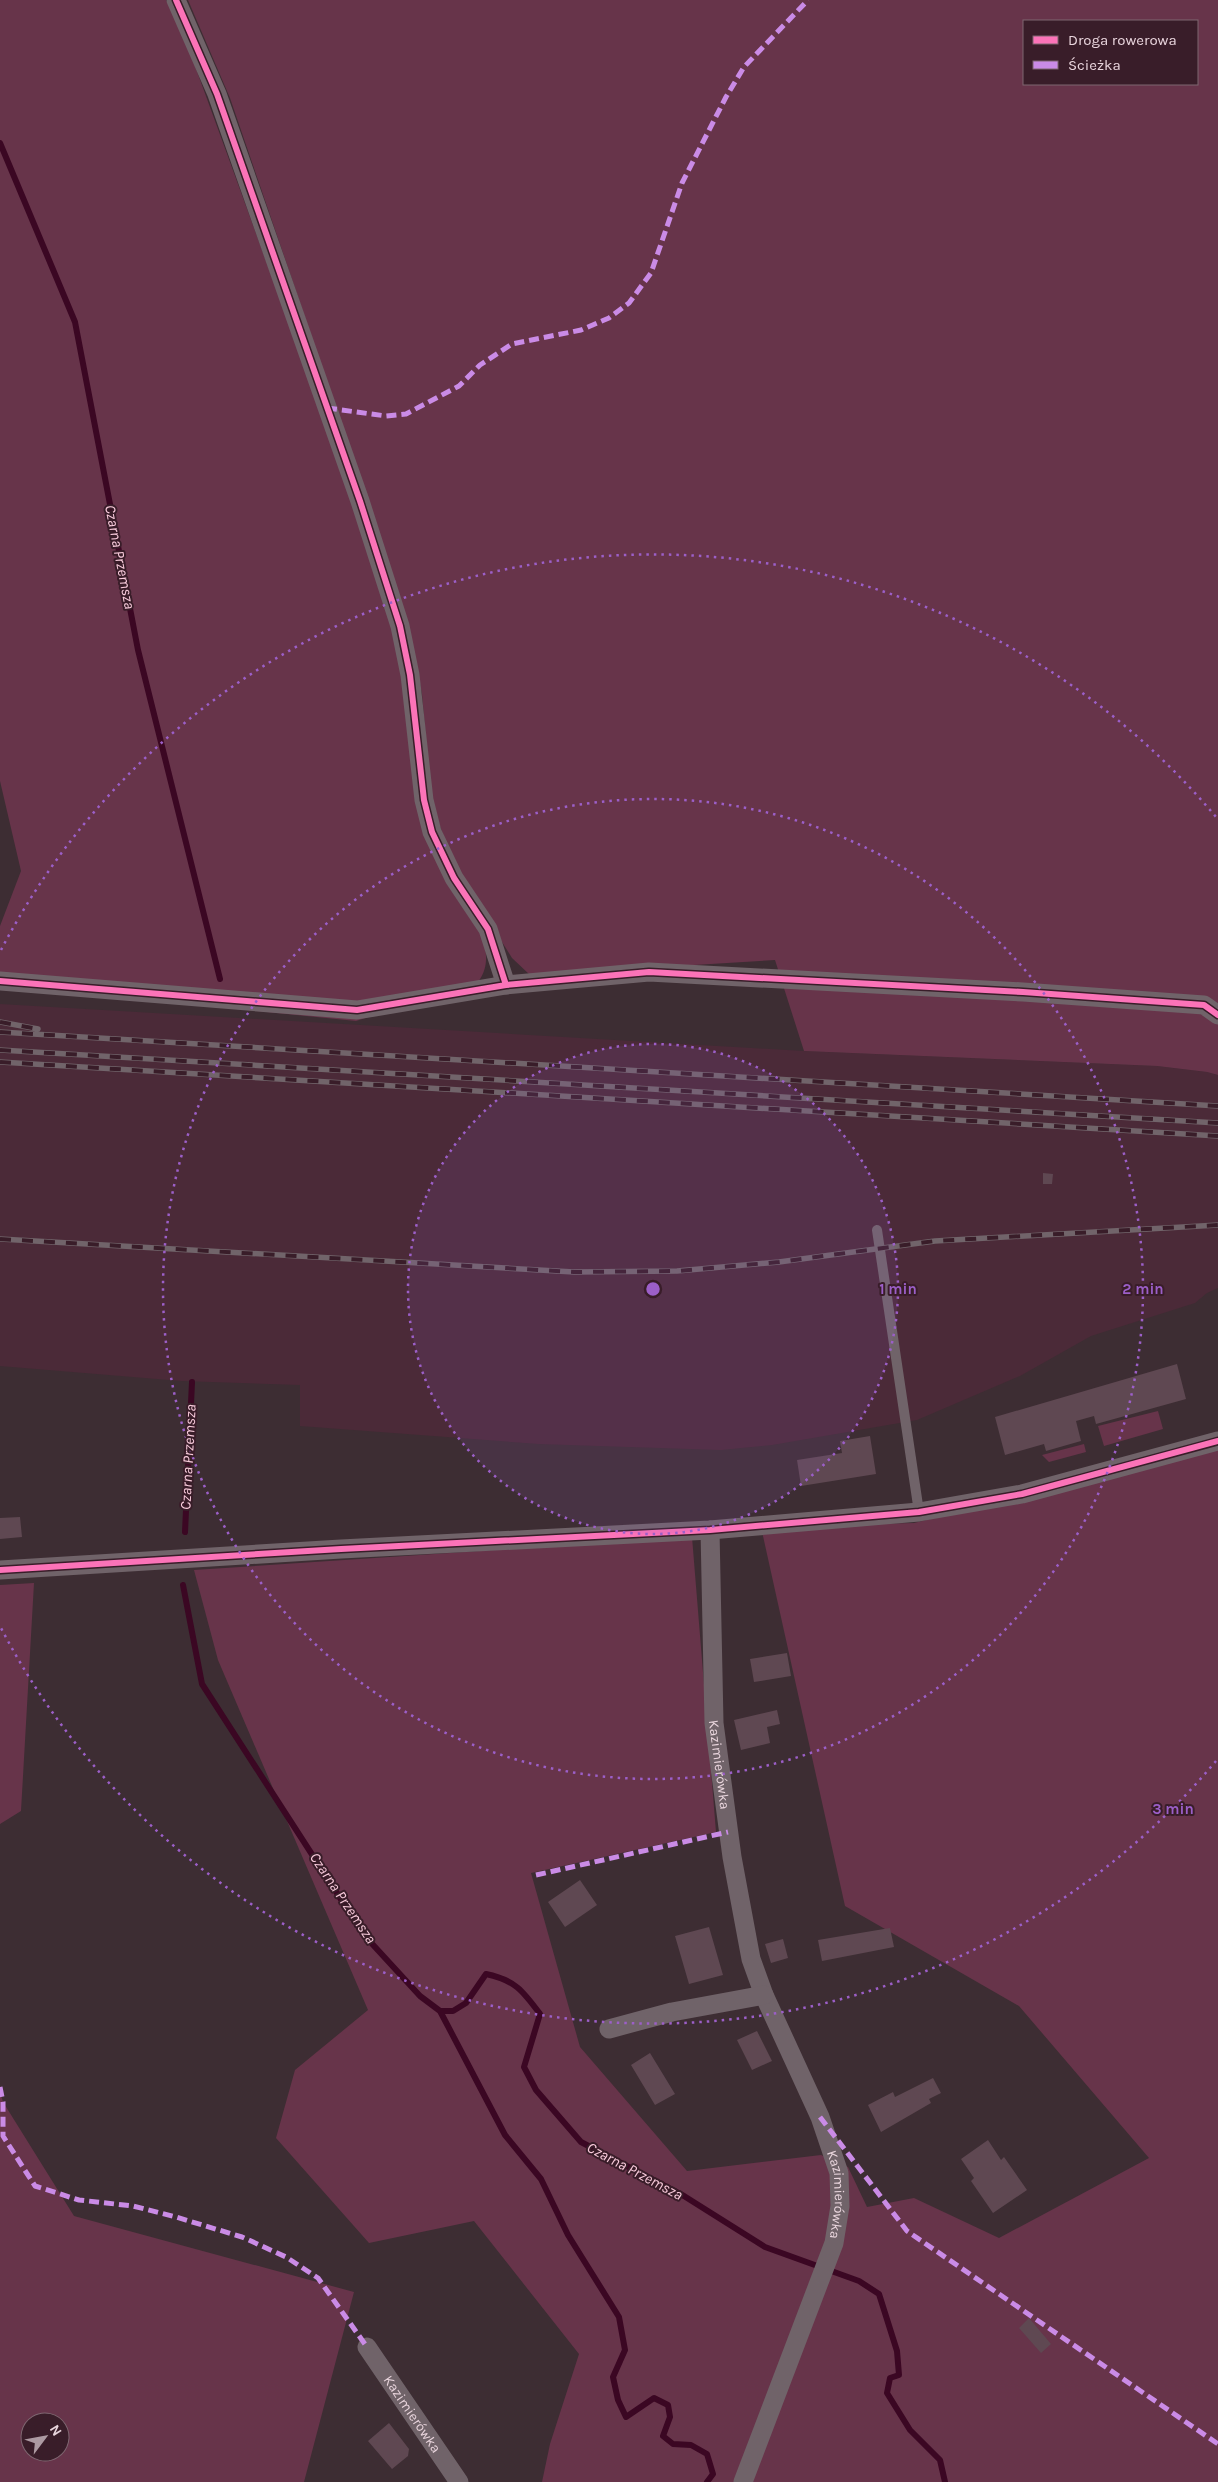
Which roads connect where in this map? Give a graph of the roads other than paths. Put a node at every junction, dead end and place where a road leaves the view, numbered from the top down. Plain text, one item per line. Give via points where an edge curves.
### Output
1 (176, 0) edge
2 (0, 980) edge
3 (506, 985) junction
4 (1218, 1015) edge
5 (877, 1230) dead end
6 (1218, 1441) edge
7 (919, 1512) junction
8 (710, 1530) junction
9 (0, 1570) edge
10 (764, 1995) junction
11 (609, 2028) dead end
12 (367, 2347) dead end
13 (459, 2482) edge
14 (743, 2482) edge

1 - 3 street via 216,94 360,501 400,626 410,674 424,800 432,832 454,878 488,929
2 - 3 street via 356,1010
3 - 4 street via 649,972 1204,1005
5 - 7 lane
6 - 7 street via 1022,1494
7 - 8 street
8 - 9 street
8 - 10 street, Kazimierówka via 714,1723 732,1857 751,1959
10 - 11 street via 672,2012
10 - 14 street, Kazimierówka via 820,2118 839,2173 840,2206 834,2243
12 - 13 street, Kazimierówka

